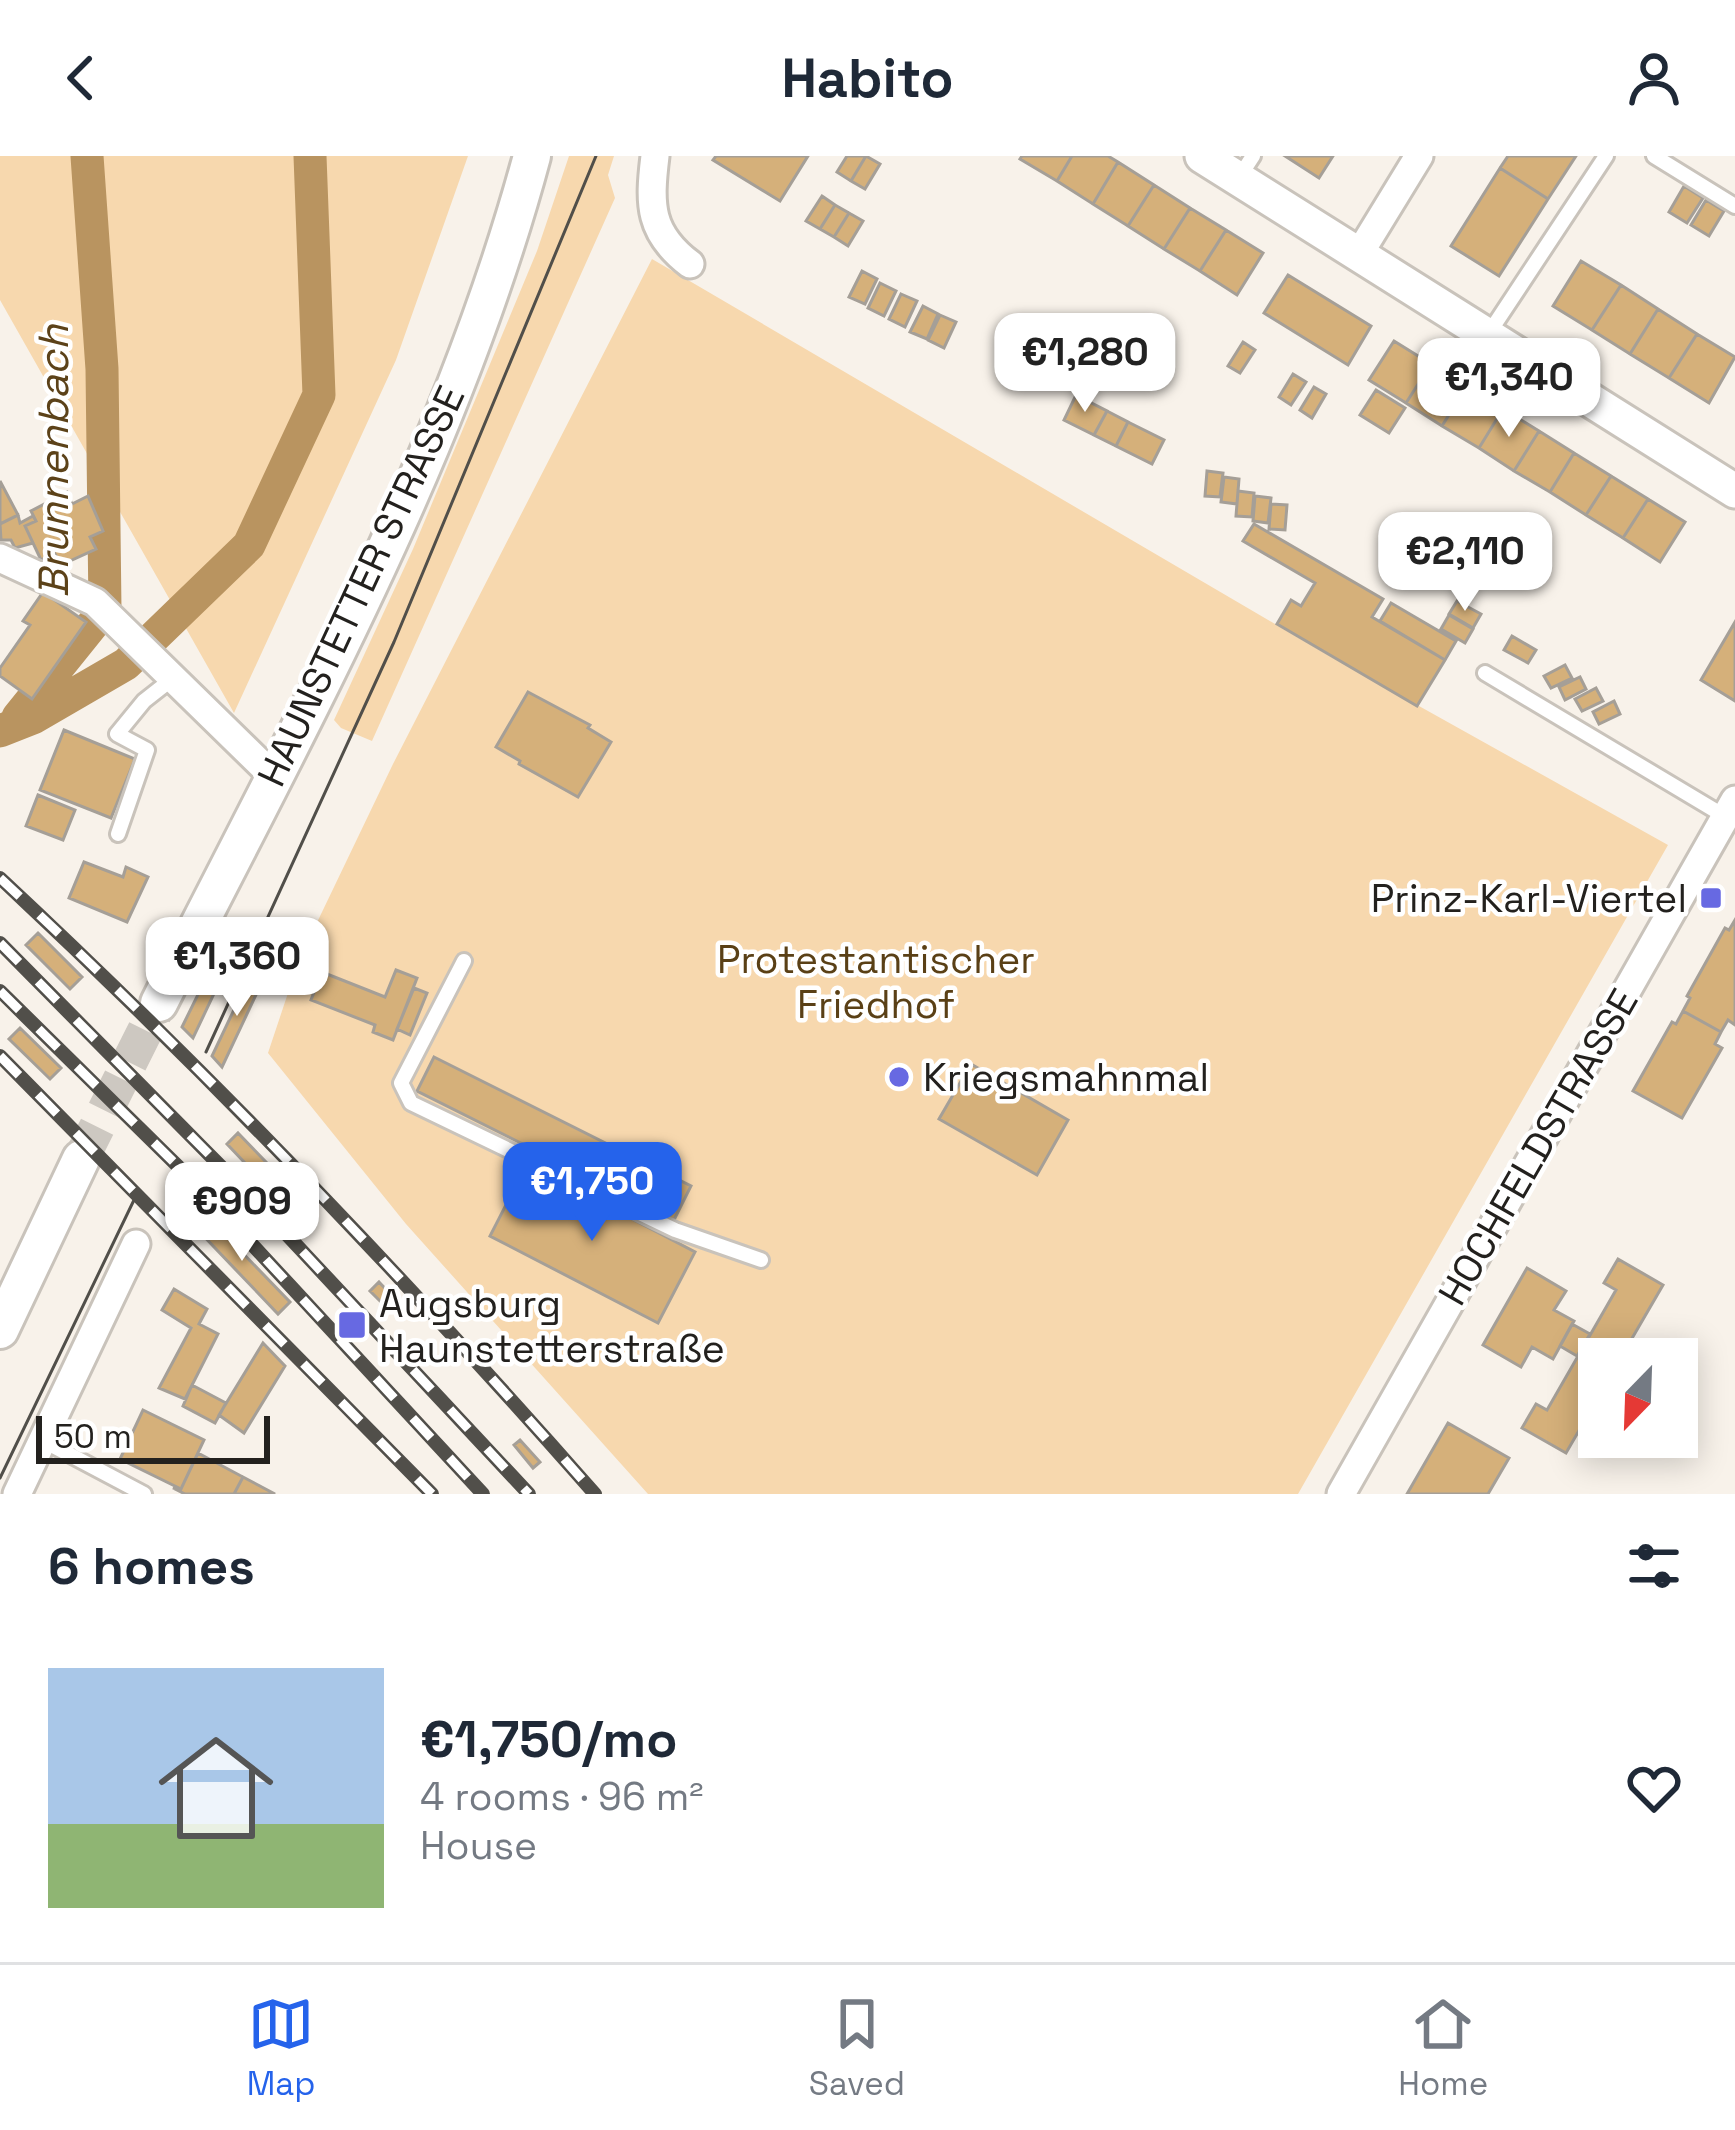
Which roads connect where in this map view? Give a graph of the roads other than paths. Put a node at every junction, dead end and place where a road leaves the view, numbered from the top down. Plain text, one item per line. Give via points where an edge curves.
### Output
1 (532, 156) edge
2 (655, 156) edge
3 (1202, 156) edge
4 (1419, 156) edge
5 (1606, 156) edge
6 (1654, 156) edge
7 (1245, 167) edge
8 (1735, 206) edge
9 (1359, 254) junction
10 (690, 264) dead end
11 (1487, 336) junction
12 (1735, 491) edge
13 (0, 558) edge
14 (164, 670) junction
15 (1484, 673) dead end
16 (274, 777) junction
17 (1730, 808) edge
18 (118, 834) dead end
19 (464, 961) dead end
20 (159, 1004) tunnel mouth
21 (81, 1159) tunnel mouth
22 (136, 1244) dead end
23 (761, 1260) dead end
24 (0, 1330) edge
25 (42, 1440) junction
26 (16, 1494) edge
27 (144, 1494) edge
28 (1341, 1494) edge

1 - 16 main road, HAUNSTETTER STRASSE via 440,426 336,660
2 - 10 street via 658,235
3 - 7 street
4 - 9 street
5 - 11 lane
6 - 8 lane
7 - 9 street
9 - 11 street
11 - 12 street
13 - 14 street via 95,602
14 - 16 street
14 - 18 lane via 117,734 147,750
15 - 17 lane
16 - 20 main road, HAUNSTETTER STRASSE
17 - 28 street, HOCHFELDSTRASSE
19 - 23 lane via 401,1083 411,1103 675,1230
21 - 24 main road
22 - 25 street
25 - 26 street
25 - 27 lane

